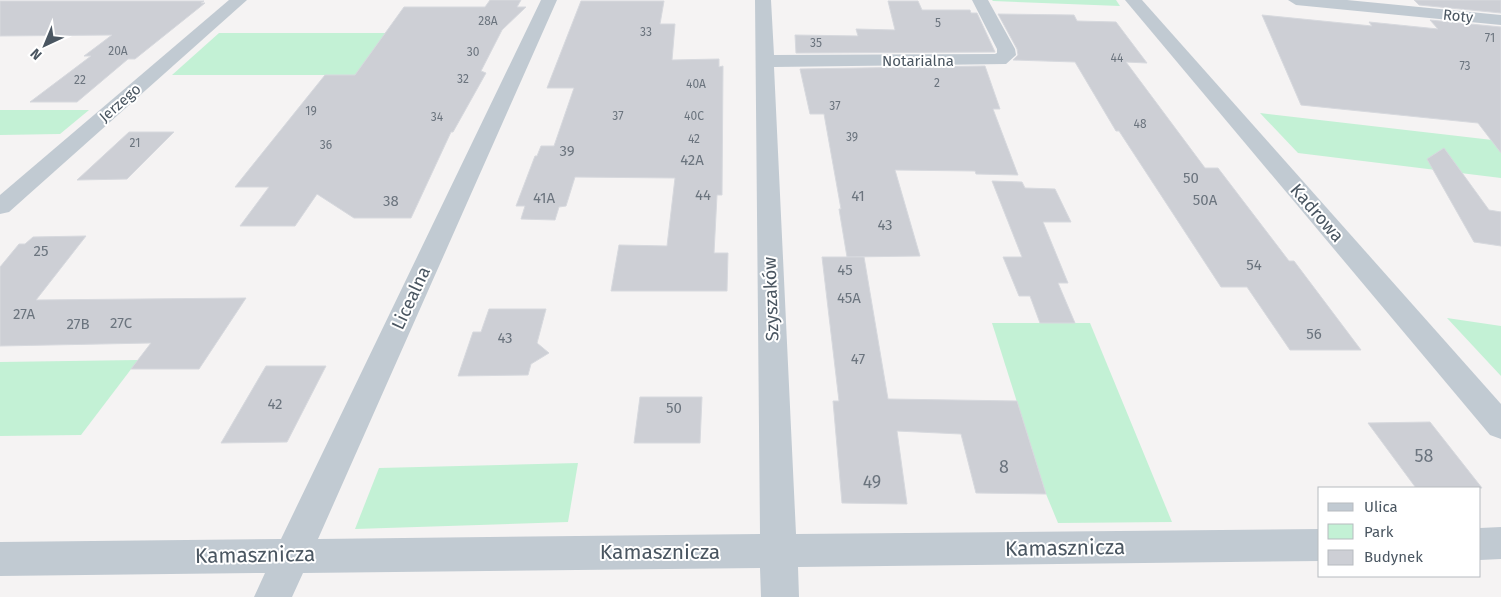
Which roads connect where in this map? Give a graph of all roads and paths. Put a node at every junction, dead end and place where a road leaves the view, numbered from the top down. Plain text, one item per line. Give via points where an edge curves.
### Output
1 (239, 0) edge
2 (549, 0) edge
3 (763, 0) edge
4 (980, 0) edge
5 (1133, 0) edge
6 (1296, 0) edge
7 (1501, 20) edge
8 (765, 61) junction
9 (0, 207) edge
10 (1501, 426) edge
11 (1481, 544) edge
12 (1501, 544) edge
13 (1318, 545) edge
14 (778, 551) junction
15 (292, 554) junction
16 (0, 559) edge
17 (273, 597) edge
18 (780, 597) edge

1 - 9 street, Jerzego
2 - 15 street, Licealna
3 - 8 street, Szyszaków
4 - 8 street, Notarialna via 1006,49 1007,55 1003,59
5 - 10 street, Kadrowa
6 - 7 street, Roty
8 - 14 street, Szyszaków
11 - 12 street
13 - 14 street, Kamasznicza
14 - 15 street, Kamasznicza
14 - 18 street, Szyszaków
15 - 16 street, Kamasznicza
15 - 17 street, Licealna

